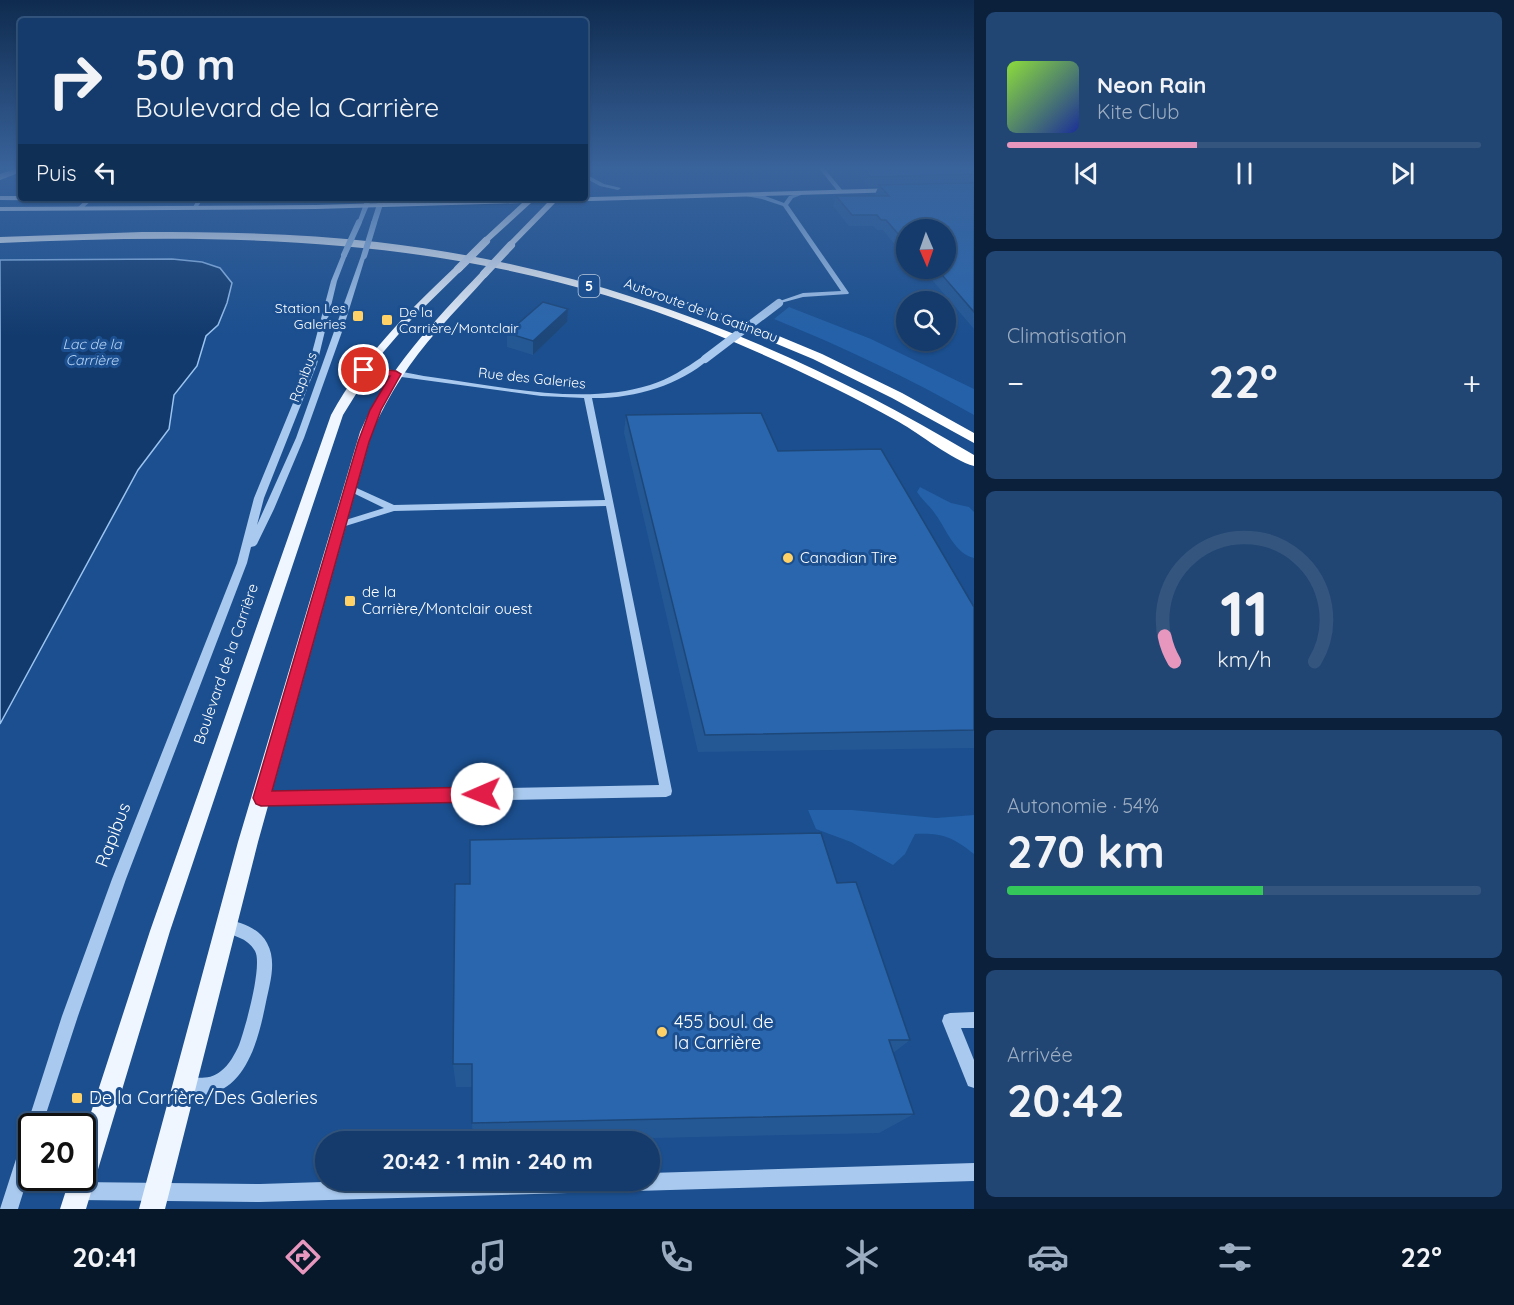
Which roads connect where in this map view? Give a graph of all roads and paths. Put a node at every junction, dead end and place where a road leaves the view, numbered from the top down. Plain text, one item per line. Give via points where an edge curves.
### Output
1 (357, 223) edge
2 (374, 223) edge
3 (500, 223) edge
4 (532, 223) edge
5 (797, 223) edge
6 (0, 232) edge
7 (0, 240) edge
8 (364, 370) junction
9 (396, 374) junction
10 (588, 398) junction
11 (974, 439) edge
12 (974, 461) edge
13 (350, 488) junction
14 (610, 503) junction
15 (393, 508) junction
16 (339, 525) junction
17 (242, 563) junction
18 (261, 798) junction
19 (225, 926) junction
20 (974, 1020) edge
21 (974, 1080) edge
22 (183, 1086) junction
23 (38, 1113) edge
24 (974, 1172) edge
25 (18, 1180) edge
26 (76, 1200) edge
27 (154, 1200) edge
28 (9, 1209) edge

1 - 17 street, Rapibus, bridge via 334,281 313,364 259,498
2 - 17 street, Rapibus, bridge via 276,498
3 - 8 main road, Boulevard de la Carrière, bridge via 404,322
4 - 9 main road, bridge
5 - 10 street, Rue des Galeries, bridge via 846,293 790,298 679,376 659,385
6 - 11 highway, Autoroute de la Gatineau / 5 via 170,226 308,230 435,243 569,270 674,300 774,338 877,385
7 - 12 highway, Autoroute de la Gatineau / 5 via 169,235 302,239 416,250 540,274 642,303 746,341 866,398
8 - 9 street, Rue des Galeries
8 - 26 main road, Boulevard de la Carrière via 337,415 317,468 160,931
9 - 10 street, Rue des Galeries
9 - 13 main road via 373,415
10 - 14 street
13 - 15 street
13 - 16 main road
14 - 15 street
14 - 18 street via 666,791
15 - 16 street
16 - 18 main road
17 - 23 street, Rapibus via 123,869
18 - 19 main road
19 - 22 main road
19 - 22 street via 251,935 266,959 249,1041 241,1058 220,1082 206,1087
20 - 21 street via 950,1021
22 - 27 main road
24 - 27 street via 260,1193
25 - 28 street
26 - 27 street

